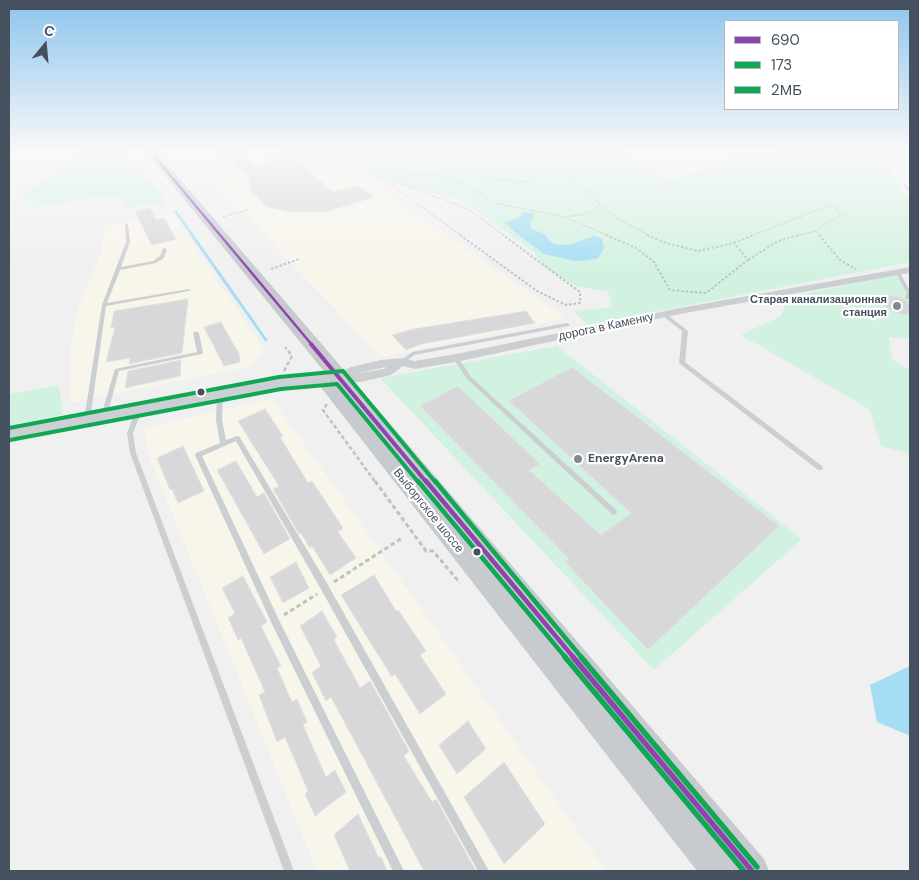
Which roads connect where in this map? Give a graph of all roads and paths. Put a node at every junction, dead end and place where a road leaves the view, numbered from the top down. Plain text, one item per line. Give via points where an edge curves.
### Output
1 (172, 191) edge
2 (180, 191) edge
3 (398, 191) edge
4 (421, 191) edge
5 (476, 191) edge
6 (586, 191) edge
7 (599, 203) junction
8 (250, 210) dead end
9 (223, 217) dead end
10 (566, 217) junction
11 (126, 224) dead end
12 (816, 231) junction
13 (734, 243) junction
14 (166, 249) dead end
15 (299, 259) dead end
16 (748, 260) junction
17 (117, 269) junction
18 (271, 269) dead end
19 (910, 270) edge
20 (897, 272) junction
21 (868, 277) junction
22 (189, 290) dead end
23 (907, 298) dead end
24 (104, 305) junction
25 (666, 314) junction
26 (567, 325) dead end
27 (196, 333) dead end
28 (456, 358) junction
29 (402, 362) junction
30 (329, 385) junction
31 (220, 395) junction
32 (139, 410) junction
33 (96, 418) junction
34 (9, 434) edge
35 (223, 444) junction
36 (820, 468) dead end
37 (614, 512) dead end
38 (402, 538) dead end
39 (460, 583) dead end
40 (325, 588) junction
41 (275, 621) junction
42 (289, 871) edge
43 (399, 871) edge
44 (484, 871) edge
45 (718, 871) edge
46 (752, 871) edge

1 - 30 main road, Выборгское шоссе
2 - 30 main road, Выборгское шоссе
3 - 4 path via 537,291 566,306 580,303 580,292 468,209
5 - 10 path via 506,207
6 - 7 path
7 - 10 path via 597,209
7 - 13 path via 616,218 666,243 698,250
8 - 9 path
10 - 16 path via 636,248 654,262 670,290 706,292
11 - 17 lane via 128,242
12 - 13 path via 841,214 830,205
12 - 16 path via 778,241
12 - 21 path via 840,260
13 - 16 path
14 - 17 lane via 154,262
15 - 18 path
17 - 24 lane
19 - 20 street, дорога в Каменку
20 - 21 street, дорога в Каменку
20 - 23 lane via 909,292
21 - 25 street, дорога в Каменку
22 - 24 lane
24 - 33 lane
25 - 28 street, дорога в Каменку
25 - 36 lane via 685,331 682,363
26 - 29 lane via 412,354
27 - 33 lane via 200,352 117,370
28 - 29 street, дорога в Каменку via 415,365
28 - 37 lane via 469,378
29 - 30 street, дорога в Каменку via 386,372
30 - 31 street, дорога в Каменку via 280,384
30 - 39 path via 328,403 323,410 426,551 433,551
30 - 45 main road, Выборгское шоссе
30 - 46 main road, Выборгское шоссе
31 - 32 street, дорога в Каменку
31 - 35 lane via 219,420
32 - 33 street, дорога в Каменку
32 - 42 lane via 130,433 133,453
33 - 34 street, дорога в Каменку
35 - 40 lane via 237,438
35 - 41 lane via 198,455
38 - 40 path
40 - 41 path
40 - 44 lane
41 - 43 lane

